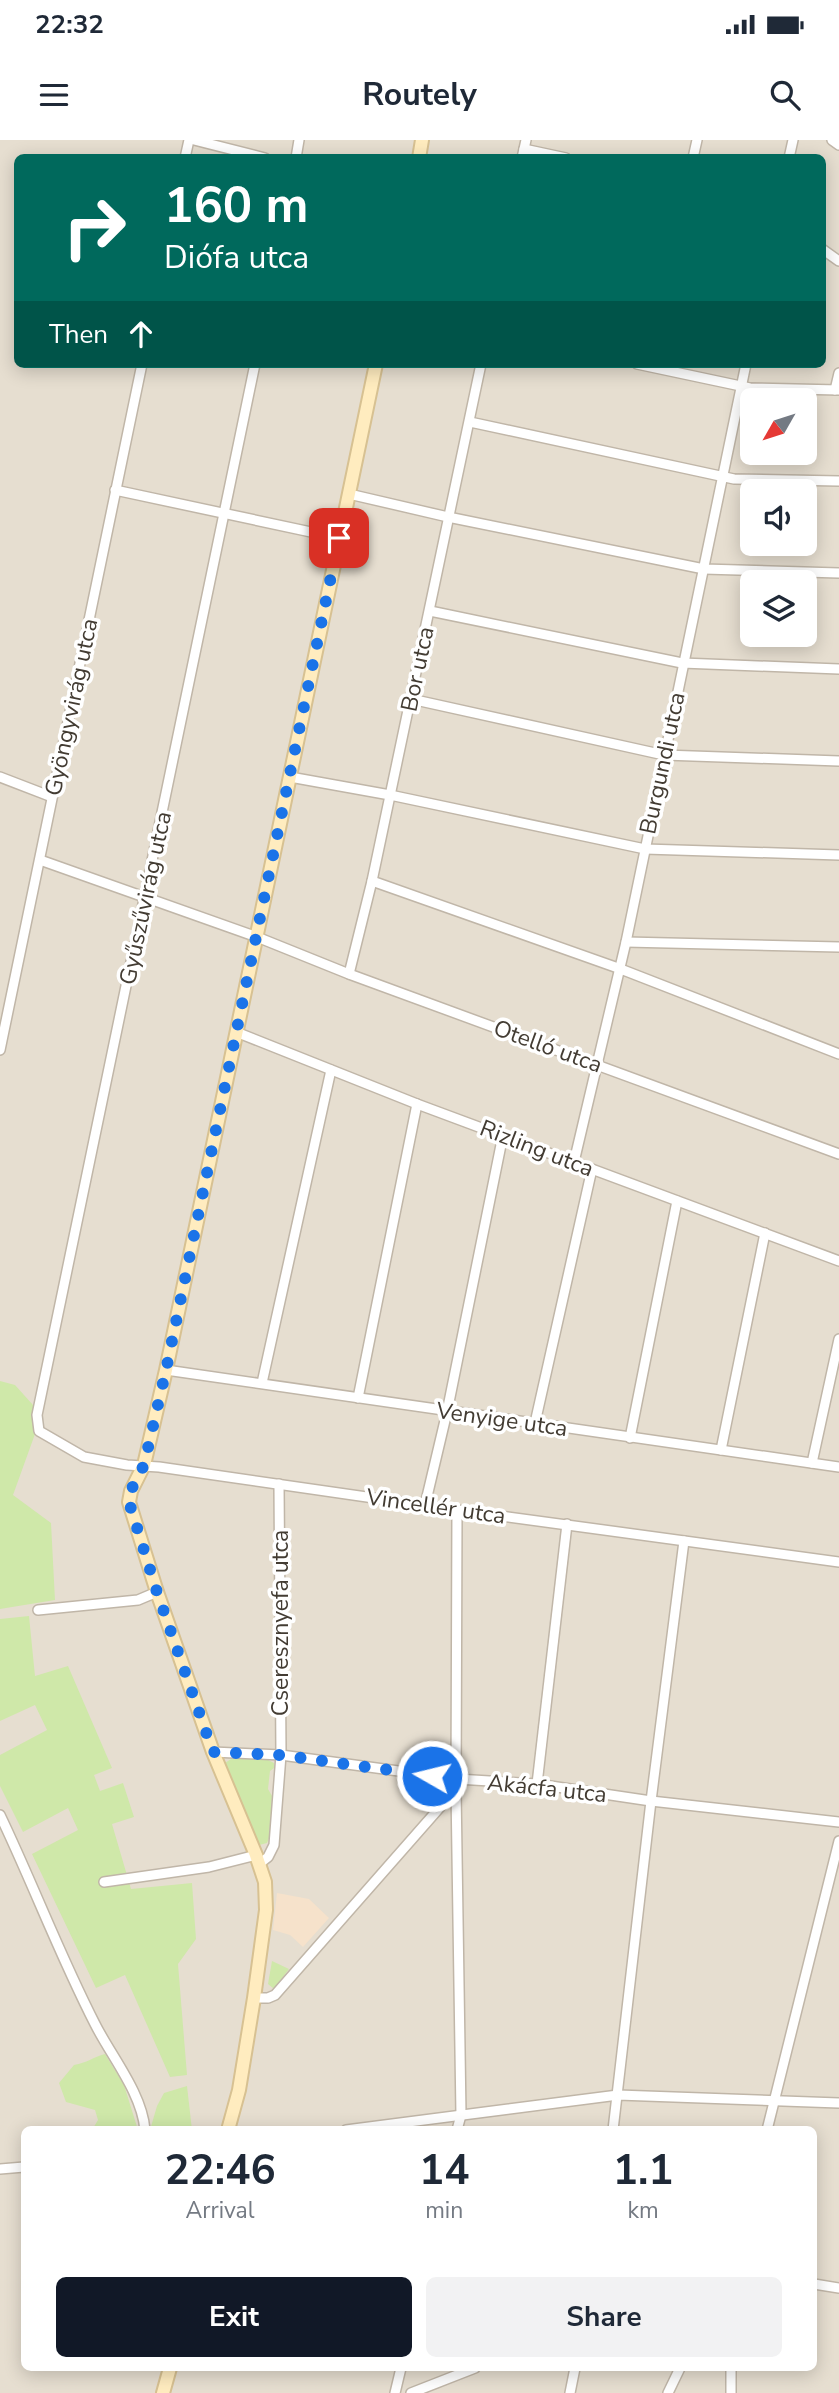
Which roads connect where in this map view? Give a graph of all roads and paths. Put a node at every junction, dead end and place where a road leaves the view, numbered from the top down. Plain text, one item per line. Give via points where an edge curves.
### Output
1 (191, 140) edge
2 (832, 140) edge
3 (839, 145) edge
4 (524, 149) edge
5 (249, 154) edge
6 (547, 154) edge
7 (141, 368) edge
8 (254, 368) edge
9 (375, 368) edge
10 (480, 368) edge
11 (655, 368) edge
12 (745, 368) edge
13 (839, 373) edge
14 (741, 387) junction
15 (837, 390) edge
16 (470, 422) junction
17 (722, 476) junction
18 (839, 481) edge
19 (115, 490) junction
20 (349, 494) junction
21 (225, 513) junction
22 (448, 517) junction
23 (339, 538) junction
24 (704, 569) junction
25 (839, 573) edge
26 (430, 611) junction
27 (682, 663) junction
28 (839, 669) edge
29 (411, 699) junction
30 (664, 755) junction
31 (839, 761) edge
32 (0, 777) edge
33 (290, 777) junction
34 (390, 795) junction
35 (52, 797) junction
36 (645, 849) junction
37 (839, 855) edge
38 (40, 860) junction
39 (372, 881) junction
40 (145, 898) junction
41 (257, 937) junction
42 (626, 942) junction
43 (839, 947) edge
44 (618, 968) junction
45 (349, 974) junction
46 (236, 1032) junction
47 (0, 1050) edge
48 (839, 1054) edge
49 (598, 1064) junction
50 (331, 1070) junction
51 (418, 1104) junction
52 (503, 1135) junction
53 (839, 1154) edge
54 (574, 1161) junction
55 (592, 1169) junction
56 (677, 1201) junction
57 (765, 1233) junction
58 (839, 1261) edge
59 (839, 1339) edge
60 (166, 1370) junction
61 (262, 1382) junction
62 (359, 1398) junction
63 (447, 1412) junction
64 (534, 1423) junction
65 (39, 1431) joint
66 (630, 1438) junction
67 (721, 1450) junction
68 (812, 1463) junction
69 (144, 1465) junction
70 (839, 1467) edge
71 (279, 1483) junction
72 (425, 1505) junction
73 (457, 1510) junction
74 (567, 1524) junction
75 (684, 1541) junction
76 (839, 1562) edge
77 (157, 1592) junction
78 (38, 1610) dead end
79 (213, 1752) junction
80 (281, 1755) junction
81 (457, 1784) junction
82 (537, 1784) junction
83 (651, 1801) junction
84 (0, 1815) edge
85 (839, 1822) edge
86 (839, 1841) edge
87 (258, 1859) junction
88 (104, 1882) dead end
89 (254, 1998) junction
90 (618, 2095) junction
91 (776, 2101) junction
92 (839, 2103) edge
93 (461, 2115) junction
94 (144, 2126) edge
95 (230, 2126) edge
96 (377, 2126) edge
97 (458, 2126) edge
98 (614, 2126) edge
99 (768, 2126) edge
100 (21, 2167) edge
101 (0, 2169) edge
102 (817, 2284) edge
103 (839, 2288) edge
104 (169, 2371) edge
105 (400, 2371) edge
106 (467, 2371) edge
107 (574, 2371) edge
108 (679, 2371) edge
109 (730, 2371) edge
110 (163, 2393) edge
111 (395, 2393) edge
112 (411, 2393) edge
113 (570, 2393) edge
114 (668, 2393) edge
115 (732, 2393) edge

1 - 5 street
2 - 3 street
4 - 6 street
7 - 19 street, Gyöngyvirág utca
8 - 21 street, Gyűszűvirág utca
9 - 20 street
10 - 16 street, Bor utca
11 - 14 street
12 - 14 street, Burgundi utca
13 - 15 street
14 - 15 street
14 - 17 street, Burgundi utca
16 - 17 street
16 - 22 street, Bor utca
17 - 18 street
17 - 24 street, Burgundi utca
19 - 21 street
19 - 35 street, Gyöngyvirág utca
20 - 22 street
20 - 23 street
21 - 23 street
21 - 40 street, Gyűszűvirág utca
22 - 24 street
22 - 26 street, Bor utca
23 - 33 street
24 - 25 street
24 - 27 street, Burgundi utca
26 - 27 street
26 - 29 street, Bor utca
27 - 28 street
27 - 30 street, Burgundi utca
29 - 30 street
29 - 34 street, Bor utca
30 - 31 street
30 - 36 street, Burgundi utca
32 - 35 street
33 - 34 street
33 - 41 street
34 - 36 street
34 - 39 street, Bor utca
35 - 38 street, Gyöngyvirág utca
36 - 37 street
36 - 42 street, Burgundi utca
38 - 40 street, Otelló utca
38 - 47 street, Gyöngyvirág utca
39 - 44 street
39 - 45 street, Bor utca
40 - 41 street, Otelló utca
40 - 65 street, Gyűszűvirág utca via 37,1415
41 - 45 street, Otelló utca
41 - 46 street
42 - 43 street
42 - 44 street, Burgundi utca
44 - 48 street
44 - 49 street, Burgundi utca
45 - 49 street, Otelló utca
46 - 50 street, Rizling utca
46 - 60 street
49 - 53 street, Otelló utca
49 - 54 street, Burgundi utca
50 - 51 street, Rizling utca
50 - 61 street
51 - 52 street, Rizling utca
51 - 62 street
52 - 54 street, Rizling utca
52 - 63 street
54 - 55 street, Rizling utca
55 - 56 street, Rizling utca
55 - 64 street
56 - 57 street, Rizling utca
56 - 66 street
57 - 58 street, Rizling utca
57 - 67 street
59 - 68 street
60 - 61 street, Venyige utca
60 - 69 street
61 - 62 street, Venyige utca
62 - 63 street, Venyige utca
63 - 64 street, Venyige utca
63 - 72 street
64 - 66 street, Venyige utca
65 - 69 street, Vincellér utca via 84,1457
66 - 67 street, Venyige utca
67 - 68 street, Venyige utca
68 - 70 street, Venyige utca
69 - 71 street, Vincellér utca
69 - 77 street via 129,1502
71 - 72 street, Vincellér utca
71 - 80 street, Cseresznyefa utca
72 - 73 street, Vincellér utca
73 - 74 street, Vincellér utca
73 - 81 street
74 - 75 street, Vincellér utca
74 - 82 street
75 - 76 street, Vincellér utca
75 - 83 street
77 - 78 street via 138,1600
77 - 79 street
79 - 80 street, Akácfa utca
79 - 87 street
80 - 81 street, Akácfa utca
80 - 87 street, Cseresznyefa utca via 274,1845 268,1857
81 - 82 street, Akácfa utca
81 - 89 street via 275,1995
81 - 93 street
82 - 83 street, Akácfa utca
83 - 85 street, Akácfa utca
83 - 90 street
84 - 94 street via 95,2026 125,2075
86 - 91 street
87 - 88 street
87 - 89 street via 266,1910
89 - 95 street
90 - 91 street
90 - 93 street
90 - 98 street
91 - 92 street
91 - 99 street
93 - 96 street
93 - 97 street
100 - 101 street
102 - 103 street
104 - 110 street
105 - 111 street
106 - 112 street
107 - 113 street
108 - 114 street
109 - 115 street

